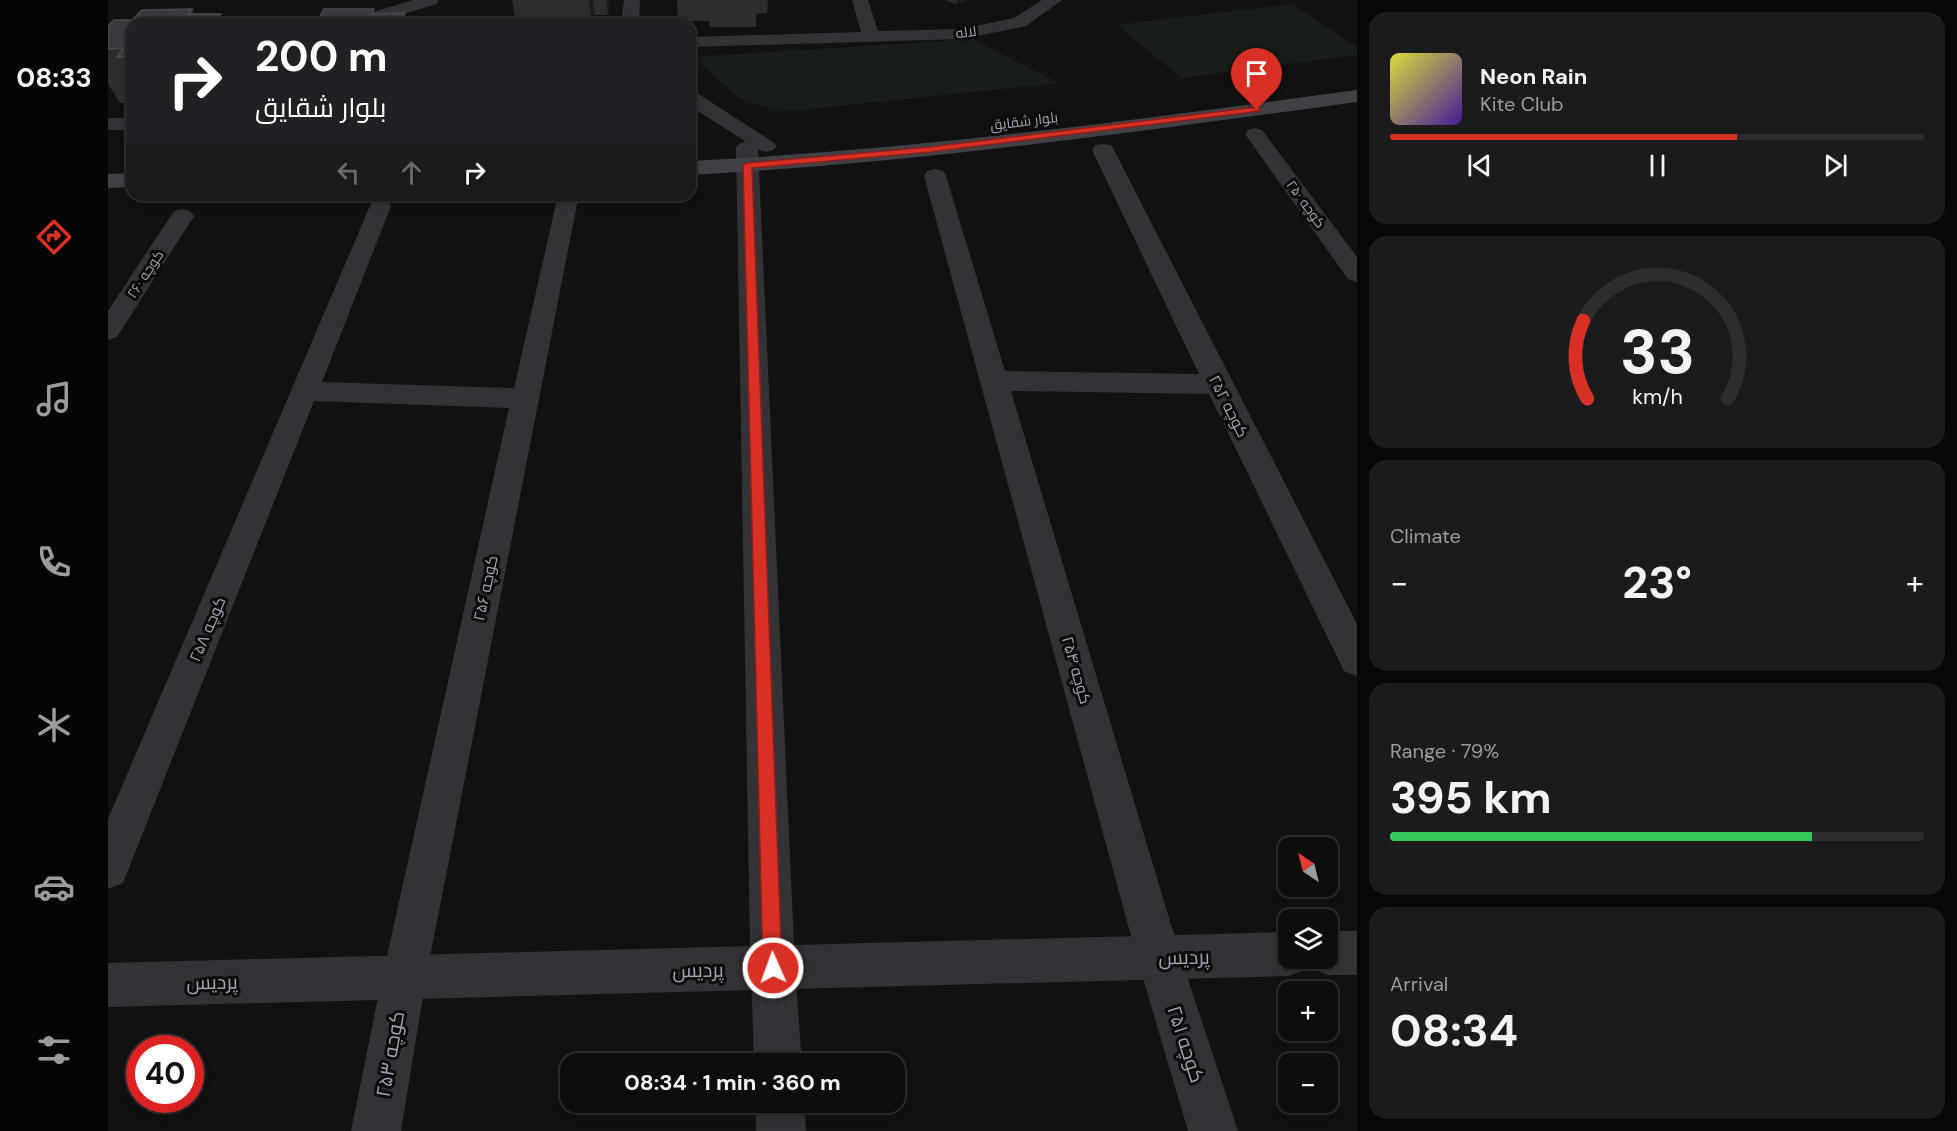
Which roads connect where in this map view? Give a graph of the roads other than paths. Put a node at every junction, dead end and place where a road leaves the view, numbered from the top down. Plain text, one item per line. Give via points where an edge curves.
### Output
1 (431, 0) edge
2 (632, 0) edge
3 (860, 0) edge
4 (1054, 0) edge
5 (380, 18) edge
6 (630, 18) edge
7 (871, 36) junction
8 (696, 42) edge
9 (1357, 79) edge
10 (1357, 96) edge
11 (696, 102) edge
12 (108, 124) edge
13 (126, 124) edge
14 (1255, 134) dead end
15 (1103, 150) dead end
16 (696, 151) edge
17 (753, 153) junction
18 (126, 160) edge
19 (108, 161) edge
20 (696, 167) edge
21 (935, 176) dead end
22 (126, 180) edge
23 (108, 181) edge
24 (567, 201) edge
25 (380, 207) dead end
26 (182, 216) dead end
27 (1357, 274) edge
28 (108, 332) edge
29 (996, 381) junction
30 (1218, 384) junction
31 (306, 391) junction
32 (525, 398) junction
33 (1357, 660) edge
34 (108, 868) edge
35 (1357, 953) edge
36 (1278, 954) edge
37 (1338, 954) edge
38 (1159, 958) junction
39 (773, 968) junction
40 (404, 978) junction
41 (108, 985) edge
42 (777, 1053) edge
43 (780, 1113) edge
44 (376, 1131) edge
45 (781, 1131) edge
46 (1213, 1131) edge

1 - 5 street via 376,17
2 - 6 street
3 - 7 street
4 - 7 street, لاله via 1020,22 974,32
7 - 8 street, لاله
9 - 17 main road, بلوار شقایق
10 - 17 main road, بلوار شقایق via 930,150
11 - 17 street
12 - 13 street
14 - 27 street, کوچه ۲۵۰
15 - 30 street, کوچه ۲۵۲
16 - 17 main road, بلوار شقایق
17 - 20 main road, بلوار شقایق
17 - 39 street
18 - 19 main road
21 - 29 street, کوچه ۲۵۴
22 - 23 main road
24 - 32 street, کوچه ۲۵۶
25 - 31 street, کوچه ۲۵۸
26 - 28 street, کوچه ۲۶۰
29 - 30 street
29 - 38 street, کوچه ۲۵۴
30 - 33 street, کوچه ۲۵۲
31 - 32 street
31 - 34 street, کوچه ۲۵۸
32 - 40 street, کوچه ۲۵۶
35 - 37 street
36 - 38 street, پردیس
38 - 39 street, پردیس
38 - 46 street, کوچه ۲۵۱
39 - 40 street, پردیس
39 - 42 street
40 - 41 street, پردیس
40 - 44 street, کوچه ۲۵۳
43 - 45 street

